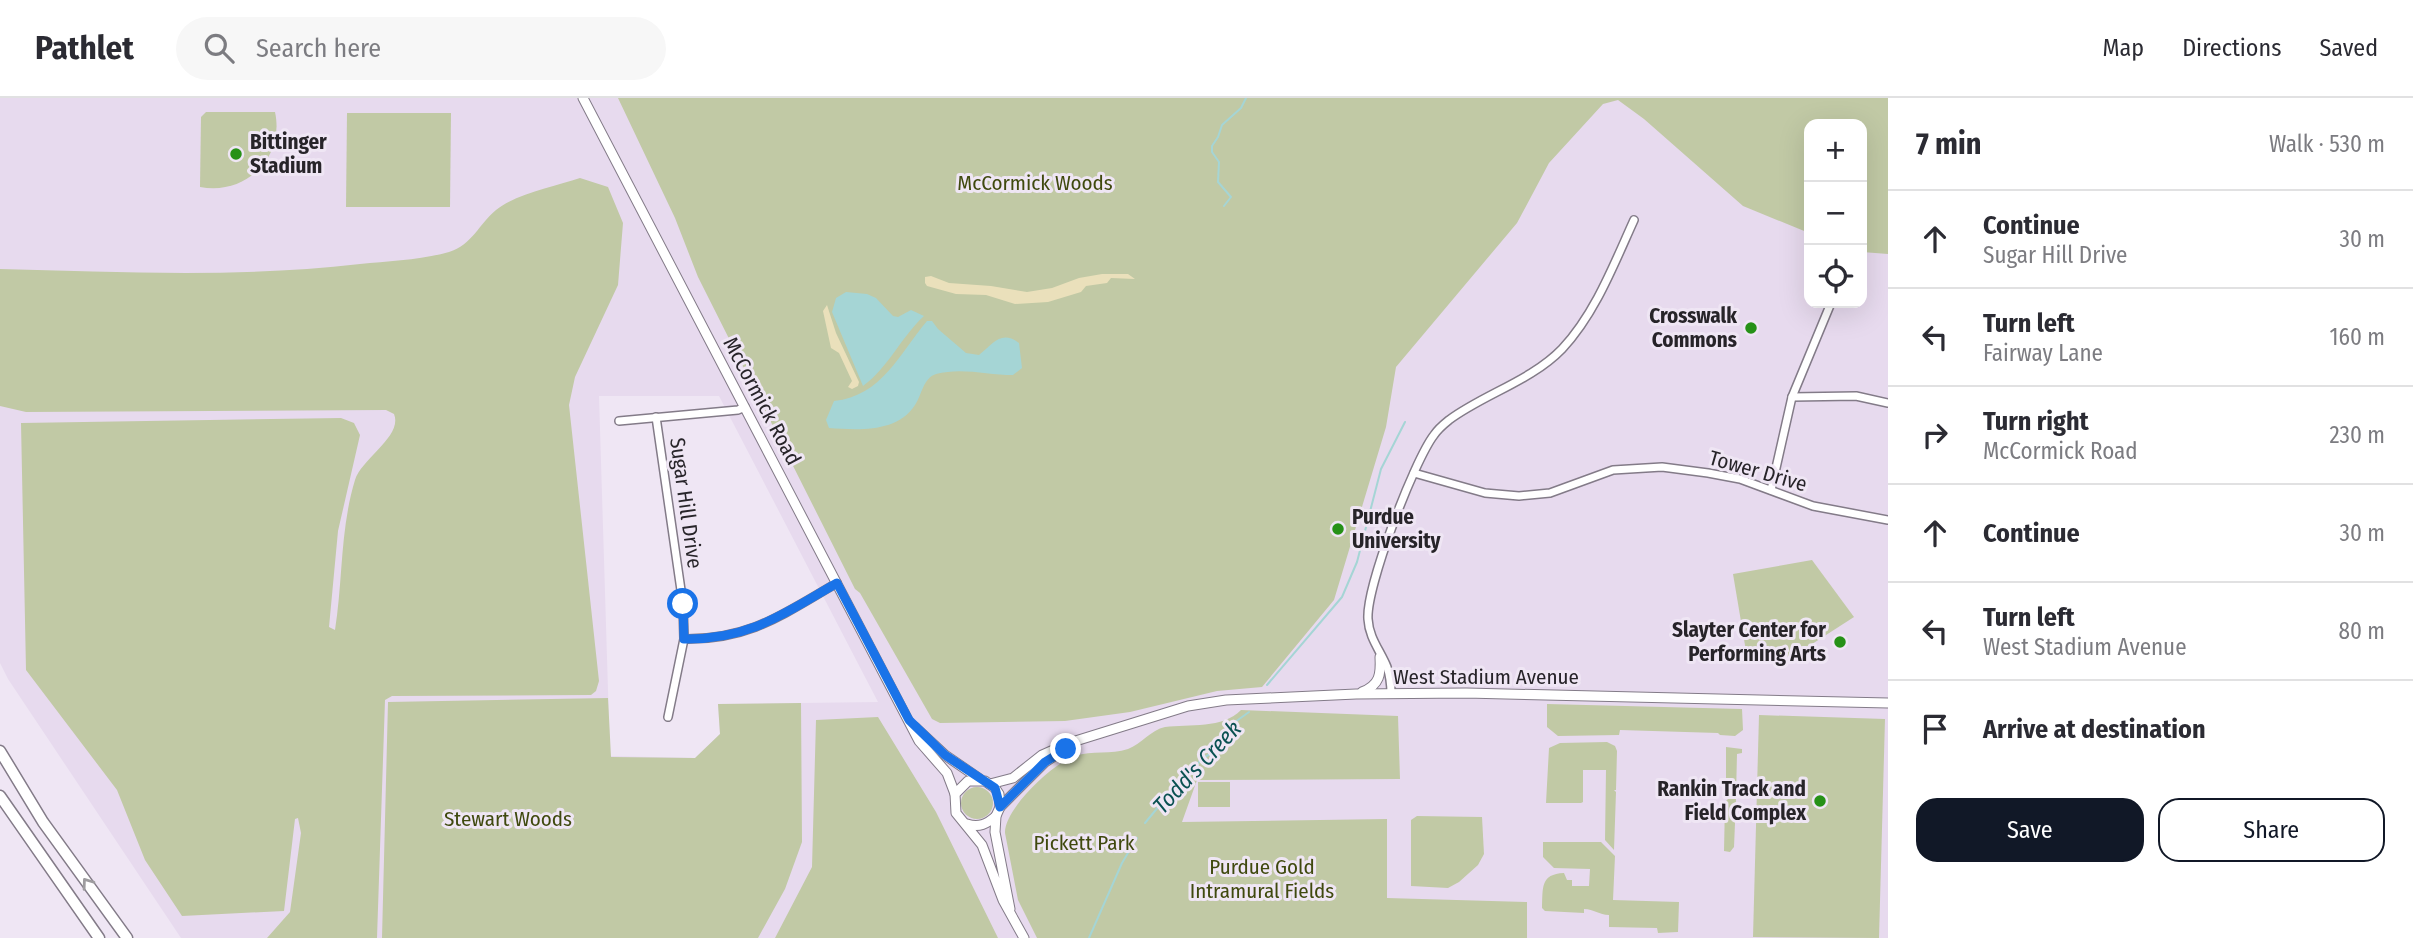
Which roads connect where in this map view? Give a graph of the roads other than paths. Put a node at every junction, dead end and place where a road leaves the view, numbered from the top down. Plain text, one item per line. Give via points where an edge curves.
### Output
1 (583, 98) edge
2 (1634, 220) dead end
3 (1829, 308) edge
4 (1793, 397) junction
5 (1888, 403) edge
6 (745, 407) junction
7 (656, 417) junction
8 (619, 421) dead end
9 (1414, 473) junction
10 (1771, 490) junction
11 (1888, 520) edge
12 (837, 583) junction
13 (684, 639) junction
14 (1380, 657) junction
15 (1356, 694) junction
16 (1391, 694) junction
17 (1888, 703) edge
18 (668, 717) dead end
19 (909, 720) junction
20 (1088, 738) junction
21 (0, 751) edge
22 (981, 780) junction
23 (990, 784) junction
24 (955, 794) junction
25 (0, 796) edge
26 (998, 812) junction
27 (965, 823) junction
28 (1010, 909) junction
29 (99, 938) edge
30 (127, 938) edge
31 (1024, 938) edge

1 - 6 street, McCormick Road
2 - 9 street via 1572,338 1545,363 1441,427
3 - 4 street
4 - 5 street via 1856,396
4 - 10 street
6 - 7 street
6 - 12 street, McCormick Road
7 - 8 street
7 - 13 street, Sugar Hill Drive
9 - 10 street, Tower Drive via 1508,496 1538,496 1613,470 1649,467 1707,473
9 - 14 street via 1370,597 1368,620
10 - 11 street, Tower Drive via 1839,512
12 - 13 street via 749,631
12 - 19 street, McCormick Road
13 - 18 street, Sugar Hill Drive
14 - 15 street via 1376,684
14 - 16 street
15 - 16 street, West Stadium Avenue
15 - 20 street, West Stadium Avenue via 1207,702
16 - 17 street, West Stadium Avenue
19 - 22 street, McCormick Road via 945,755
19 - 24 street, McCormick Road via 919,741 947,774
20 - 23 street, West Stadium Avenue via 1042,755 1013,778
20 - 26 street, West Stadium Avenue via 1045,762
30 -> 21 main road via 43,822
22 - 23 street
22 - 24 street via 968,781
23 - 26 street via 999,794
24 - 27 street via 956,813
25 - 29 main road
26 - 27 street via 985,825
26 - 28 street via 995,832
27 - 28 street via 982,845
28 - 31 street

